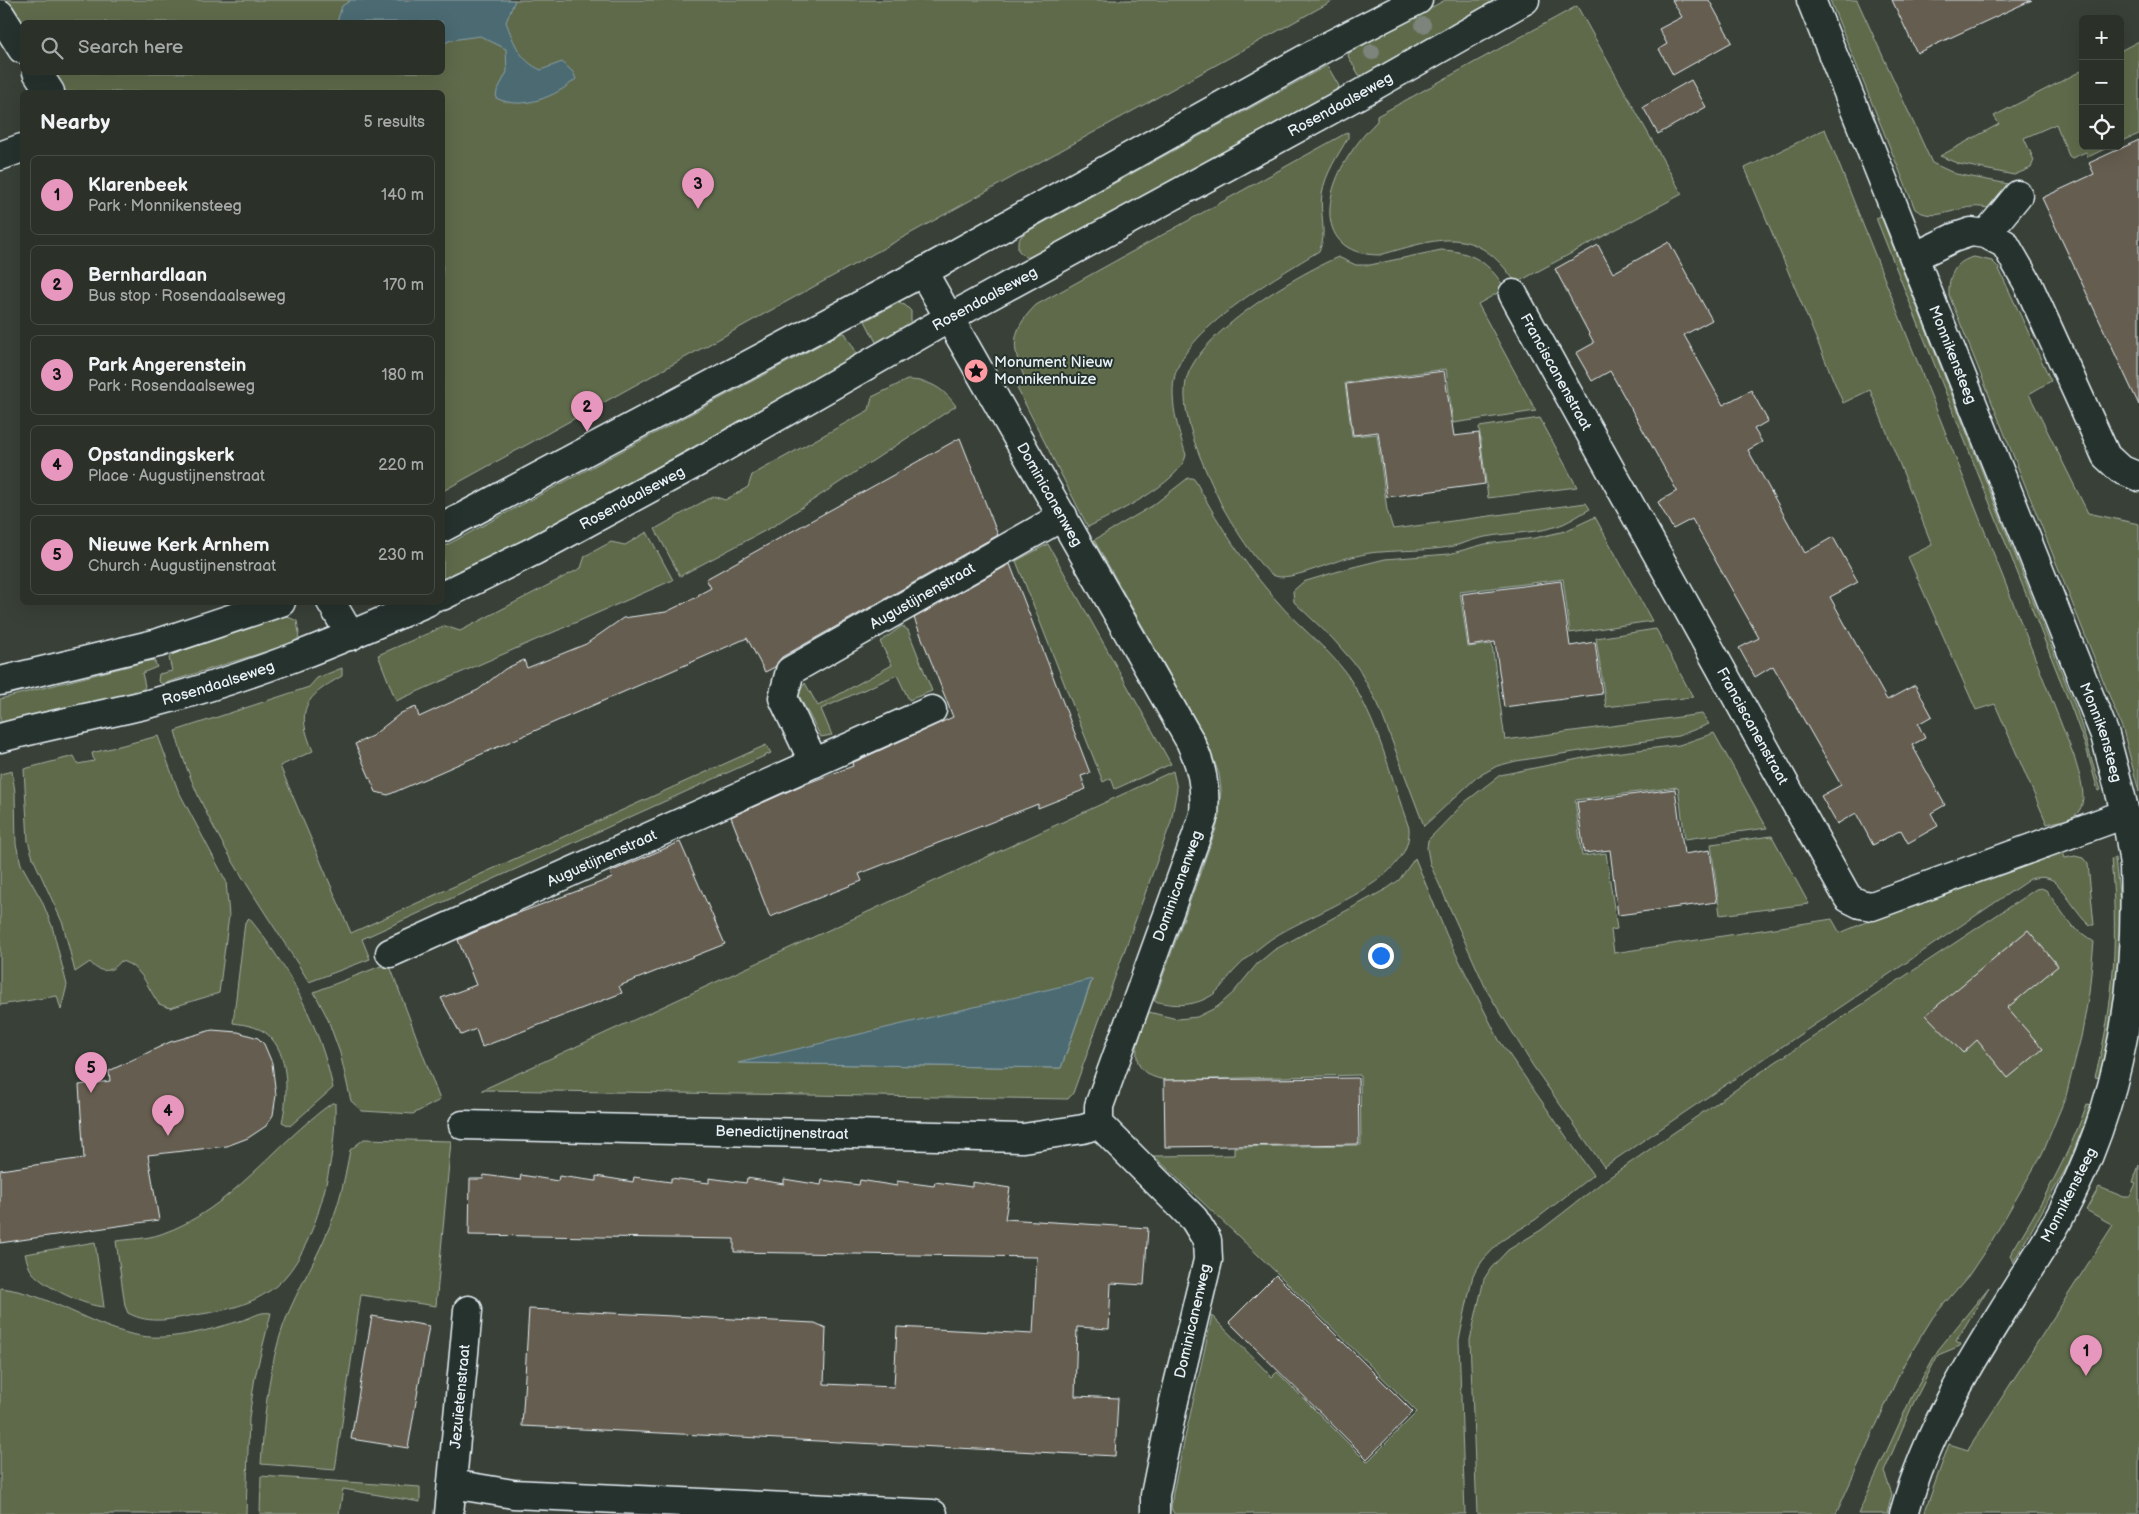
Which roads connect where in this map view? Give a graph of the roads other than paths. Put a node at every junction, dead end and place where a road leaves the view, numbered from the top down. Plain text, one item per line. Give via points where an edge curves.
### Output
1 (1418, 0) edge
2 (1524, 0) edge
3 (1811, 0) edge
4 (0, 14) edge
5 (20, 47) edge
6 (39, 75) edge
7 (49, 90) edge
8 (20, 149) edge
9 (0, 156) edge
10 (2018, 195) dead end
11 (1986, 234) junction
12 (1914, 257) junction
13 (923, 272) junction
14 (1513, 294) dead end
15 (949, 318) junction
16 (2139, 477) edge
17 (1062, 516) junction
18 (445, 526) edge
19 (445, 595) edge
20 (271, 605) edge
21 (333, 605) edge
22 (420, 605) edge
23 (351, 636) junction
24 (0, 682) edge
25 (932, 710) dead end
26 (0, 738) edge
27 (814, 763) junction
28 (2125, 814) junction
29 (390, 953) dead end
30 (1098, 1124) junction
31 (463, 1125) dead end
32 (468, 1310) dead end
33 (452, 1484) junction
34 (449, 1514) edge
35 (933, 1514) edge
36 (1156, 1514) edge
37 (1904, 1514) edge

1 - 13 street via 1321,50
2 - 15 street, Rosendaalseweg via 1358,95
3 - 12 street, Monnikensteeg
4 - 5 street
6 - 7 street
8 - 9 street
10 - 11 street
11 - 12 street via 1971,232
11 - 16 street via 2005,244 2018,262 2106,456 2120,469
12 - 28 street, Monnikensteeg via 2104,735
13 - 15 street, Dominicanenweg
13 - 18 street
14 - 28 street, Franciscanenstraat via 1848,898 1872,906
15 - 17 street, Dominicanenweg
15 - 19 street, Rosendaalseweg via 700,461 534,551
17 - 27 street, Augustijnenstraat via 790,671 783,698
17 - 30 street, Dominicanenweg via 1190,741 1199,760 1205,797 1204,815 1194,844 1104,1088
20 - 24 street via 158,644
21 - 23 street
22 - 23 street, Rosendaalseweg
23 - 26 street, Rosendaalseweg via 257,671 157,701
25 - 27 street, Augustijnenstraat
27 - 29 street, Augustijnenstraat
28 - 37 street, Monnikensteeg via 2137,902 2137,980 2131,1020 2107,1116 2085,1170 2064,1208 1952,1395 1930,1439
30 - 31 street, Benedictijnenstraat via 1024,1138
30 - 36 street, Dominicanenweg via 1194,1220 1207,1240 1208,1260 1174,1401 1155,1495
32 - 33 street, Jezuïetenstraat
33 - 34 street, Jezuïetenstraat
33 - 35 street via 513,1494

